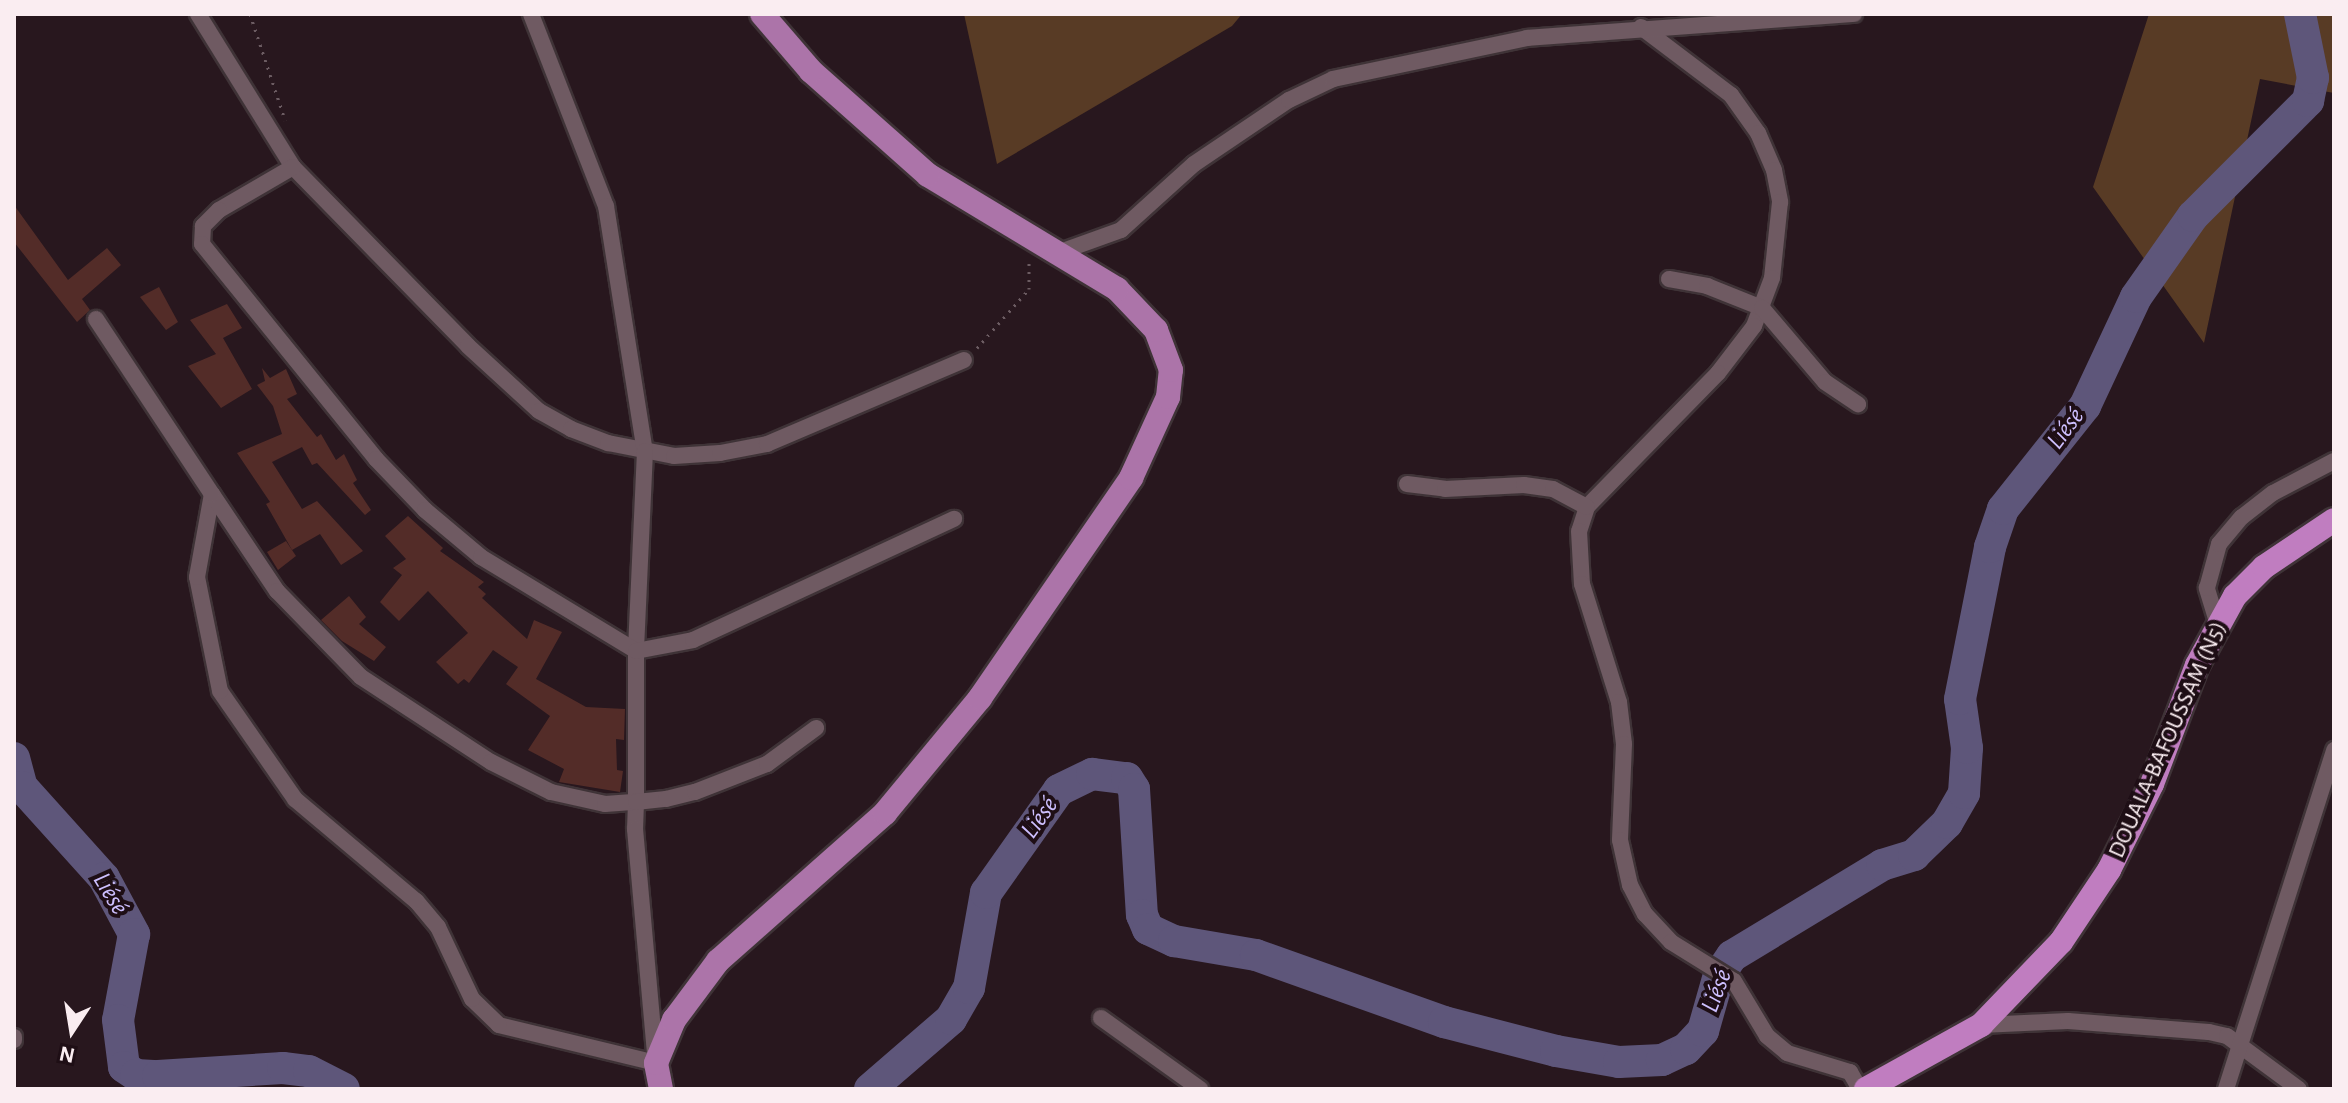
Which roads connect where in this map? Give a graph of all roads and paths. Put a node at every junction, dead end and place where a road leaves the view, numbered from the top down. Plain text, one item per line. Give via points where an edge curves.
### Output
1 (198, 14) edge
2 (250, 14) edge
3 (531, 14) edge
4 (762, 14) edge
5 (1854, 14) edge
6 (1641, 27) junction
7 (286, 126) dead end
8 (293, 167) junction
9 (1030, 235) junction
10 (1060, 252) junction
11 (1669, 279) dead end
12 (1762, 308) junction
13 (96, 319) dead end
14 (964, 360) joint
15 (1858, 404) dead end
16 (645, 451) junction
17 (2334, 461) edge
18 (1407, 484) dead end
19 (212, 494) junction
20 (1587, 507) junction
21 (954, 519) dead end
22 (2334, 520) edge
23 (2218, 625) junction
24 (636, 651) junction
25 (816, 728) dead end
26 (2334, 750) edge
27 (636, 802) junction
28 (1101, 1018) dead end
29 (1981, 1025) junction
30 (2243, 1048) junction
31 (656, 1063) junction
32 (661, 1089) edge
33 (1200, 1089) edge
34 (1863, 1089) edge
35 (2226, 1089) edge
36 (2299, 1089) edge

1 - 8 street
2 - 7 path
3 - 16 street via 606,206
4 - 9 main road via 863,122 938,182
5 - 6 street
6 - 10 street via 1527,38 1333,79 1289,100 1217,148 1121,230
6 - 12 street via 1731,95 1769,158 1780,202 1772,278
8 - 16 street via 413,292 539,411 608,443
8 - 24 street via 219,210 203,226 202,244 268,319 376,459 425,510 481,557
9 - 10 main road
9 - 14 path via 1029,289
10 - 31 main road via 1117,289 1168,351 1168,397 1149,444 989,686 935,755 832,864 718,961 674,1020
11 - 12 street via 1707,286
12 - 15 street via 1825,382
12 - 20 street via 1738,352
13 - 19 street
14 - 16 street via 767,444 720,453
16 - 24 street
17 - 23 street via 2273,493 2219,544 2207,588
18 - 20 street via 1445,489 1524,485 1553,489
19 - 27 street via 277,591 361,677 491,762 551,792 605,804
19 - 31 street via 197,577 210,658 220,691 275,774 338,840 416,901 438,927 472,999 499,1025
20 - 34 street via 1576,555 1619,702 1624,744 1620,840 1630,885 1645,914 1671,942 1734,981 1777,1044 1805,1060 1850,1072
21 - 24 street via 693,640
22 - 23 highway, DOUALA-BAFOUSSAM (N5) via 2264,567
23 - 29 highway, DOUALA-BAFOUSSAM (N5) via 2152,784 2109,870 2061,942
24 - 27 street
25 - 27 street via 735,780
26 - 30 street
27 - 31 street via 637,891
28 - 33 street
29 - 30 street via 2068,1021 2179,1027 2227,1036
29 - 34 highway, DOUALA-BAFOUSSAM (N5)
30 - 35 street
30 - 36 street
31 - 32 main road

